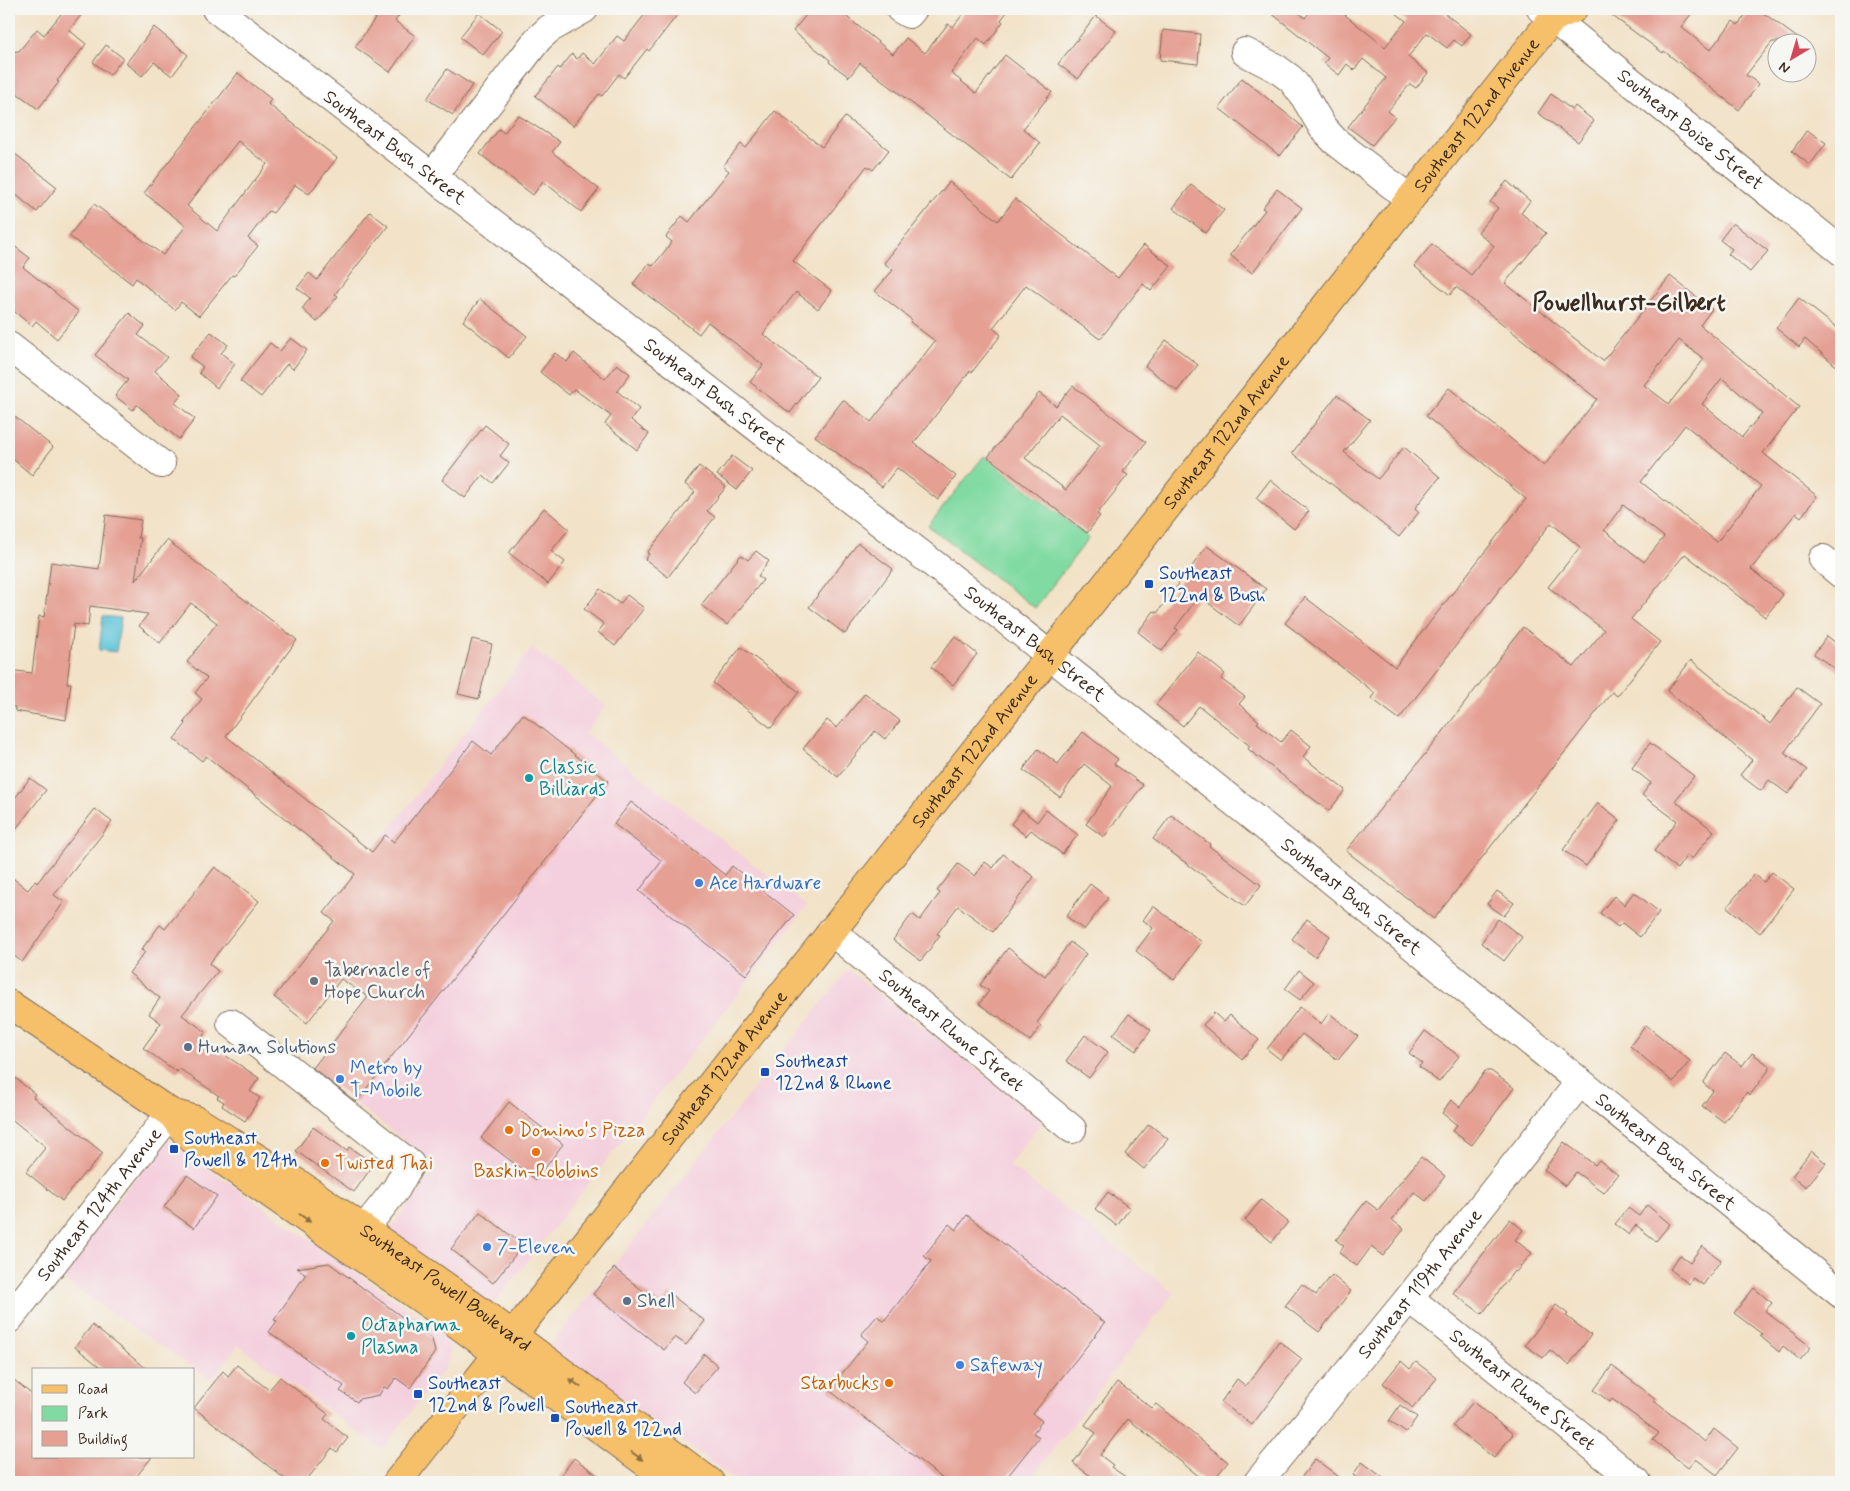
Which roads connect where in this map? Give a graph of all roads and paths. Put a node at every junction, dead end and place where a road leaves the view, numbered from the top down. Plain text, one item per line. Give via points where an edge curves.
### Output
1 (216, 9) edge
2 (584, 9) edge
3 (1555, 11) edge
4 (1245, 52) dead end
5 (433, 175) junction
6 (1410, 199) junction
7 (1841, 251) edge
8 (9, 346) edge
9 (162, 464) dead end
10 (1049, 654) junction
11 (832, 931) junction
12 (9, 1004) edge
13 (231, 1024) dead end
14 (1580, 1082) junction
15 (171, 1113) junction
16 (1072, 1129) dead end
17 (364, 1229) junction
18 (1841, 1294) edge
19 (1409, 1298) junction
20 (9, 1319) edge
21 (505, 1345) junction
22 (397, 1482) edge
23 (672, 1482) edge
24 (710, 1482) edge
25 (1258, 1482) edge
26 (1637, 1482) edge

1 - 5 street, Southeast Bush Street
2 - 5 street via 549,28 538,39
3 - 6 main road, Southeast 122nd Avenue
3 - 7 street, Southeast Boise Street
4 - 6 street via 1291,79 1335,141
5 - 10 street, Southeast Bush Street
6 - 10 main road, Southeast 122nd Avenue
8 - 9 street
10 - 11 main road, Southeast 122nd Avenue
10 - 14 street, Southeast Bush Street
11 - 16 street, Southeast Rhone Street
11 - 21 main road, Southeast 122nd Avenue
12 - 15 main road, Southeast Powell Boulevard
13 - 17 street via 410,1164 396,1189
14 - 18 street, Southeast Bush Street
14 - 19 street, Southeast 119th Avenue
15 - 17 main road, Southeast Powell Boulevard via 196,1120
15 - 20 street, Southeast 124th Avenue
15 -> 21 main road, Southeast Powell Boulevard via 189,1138 453,1321
17 - 21 main road, Southeast Powell Boulevard
19 - 25 street, Southeast 119th Avenue
19 - 26 street, Southeast Rhone Street
21 - 22 main road, Southeast 122nd Avenue
21 -> 23 main road, Southeast Powell Boulevard
24 -> 21 main road, Southeast Powell Boulevard

